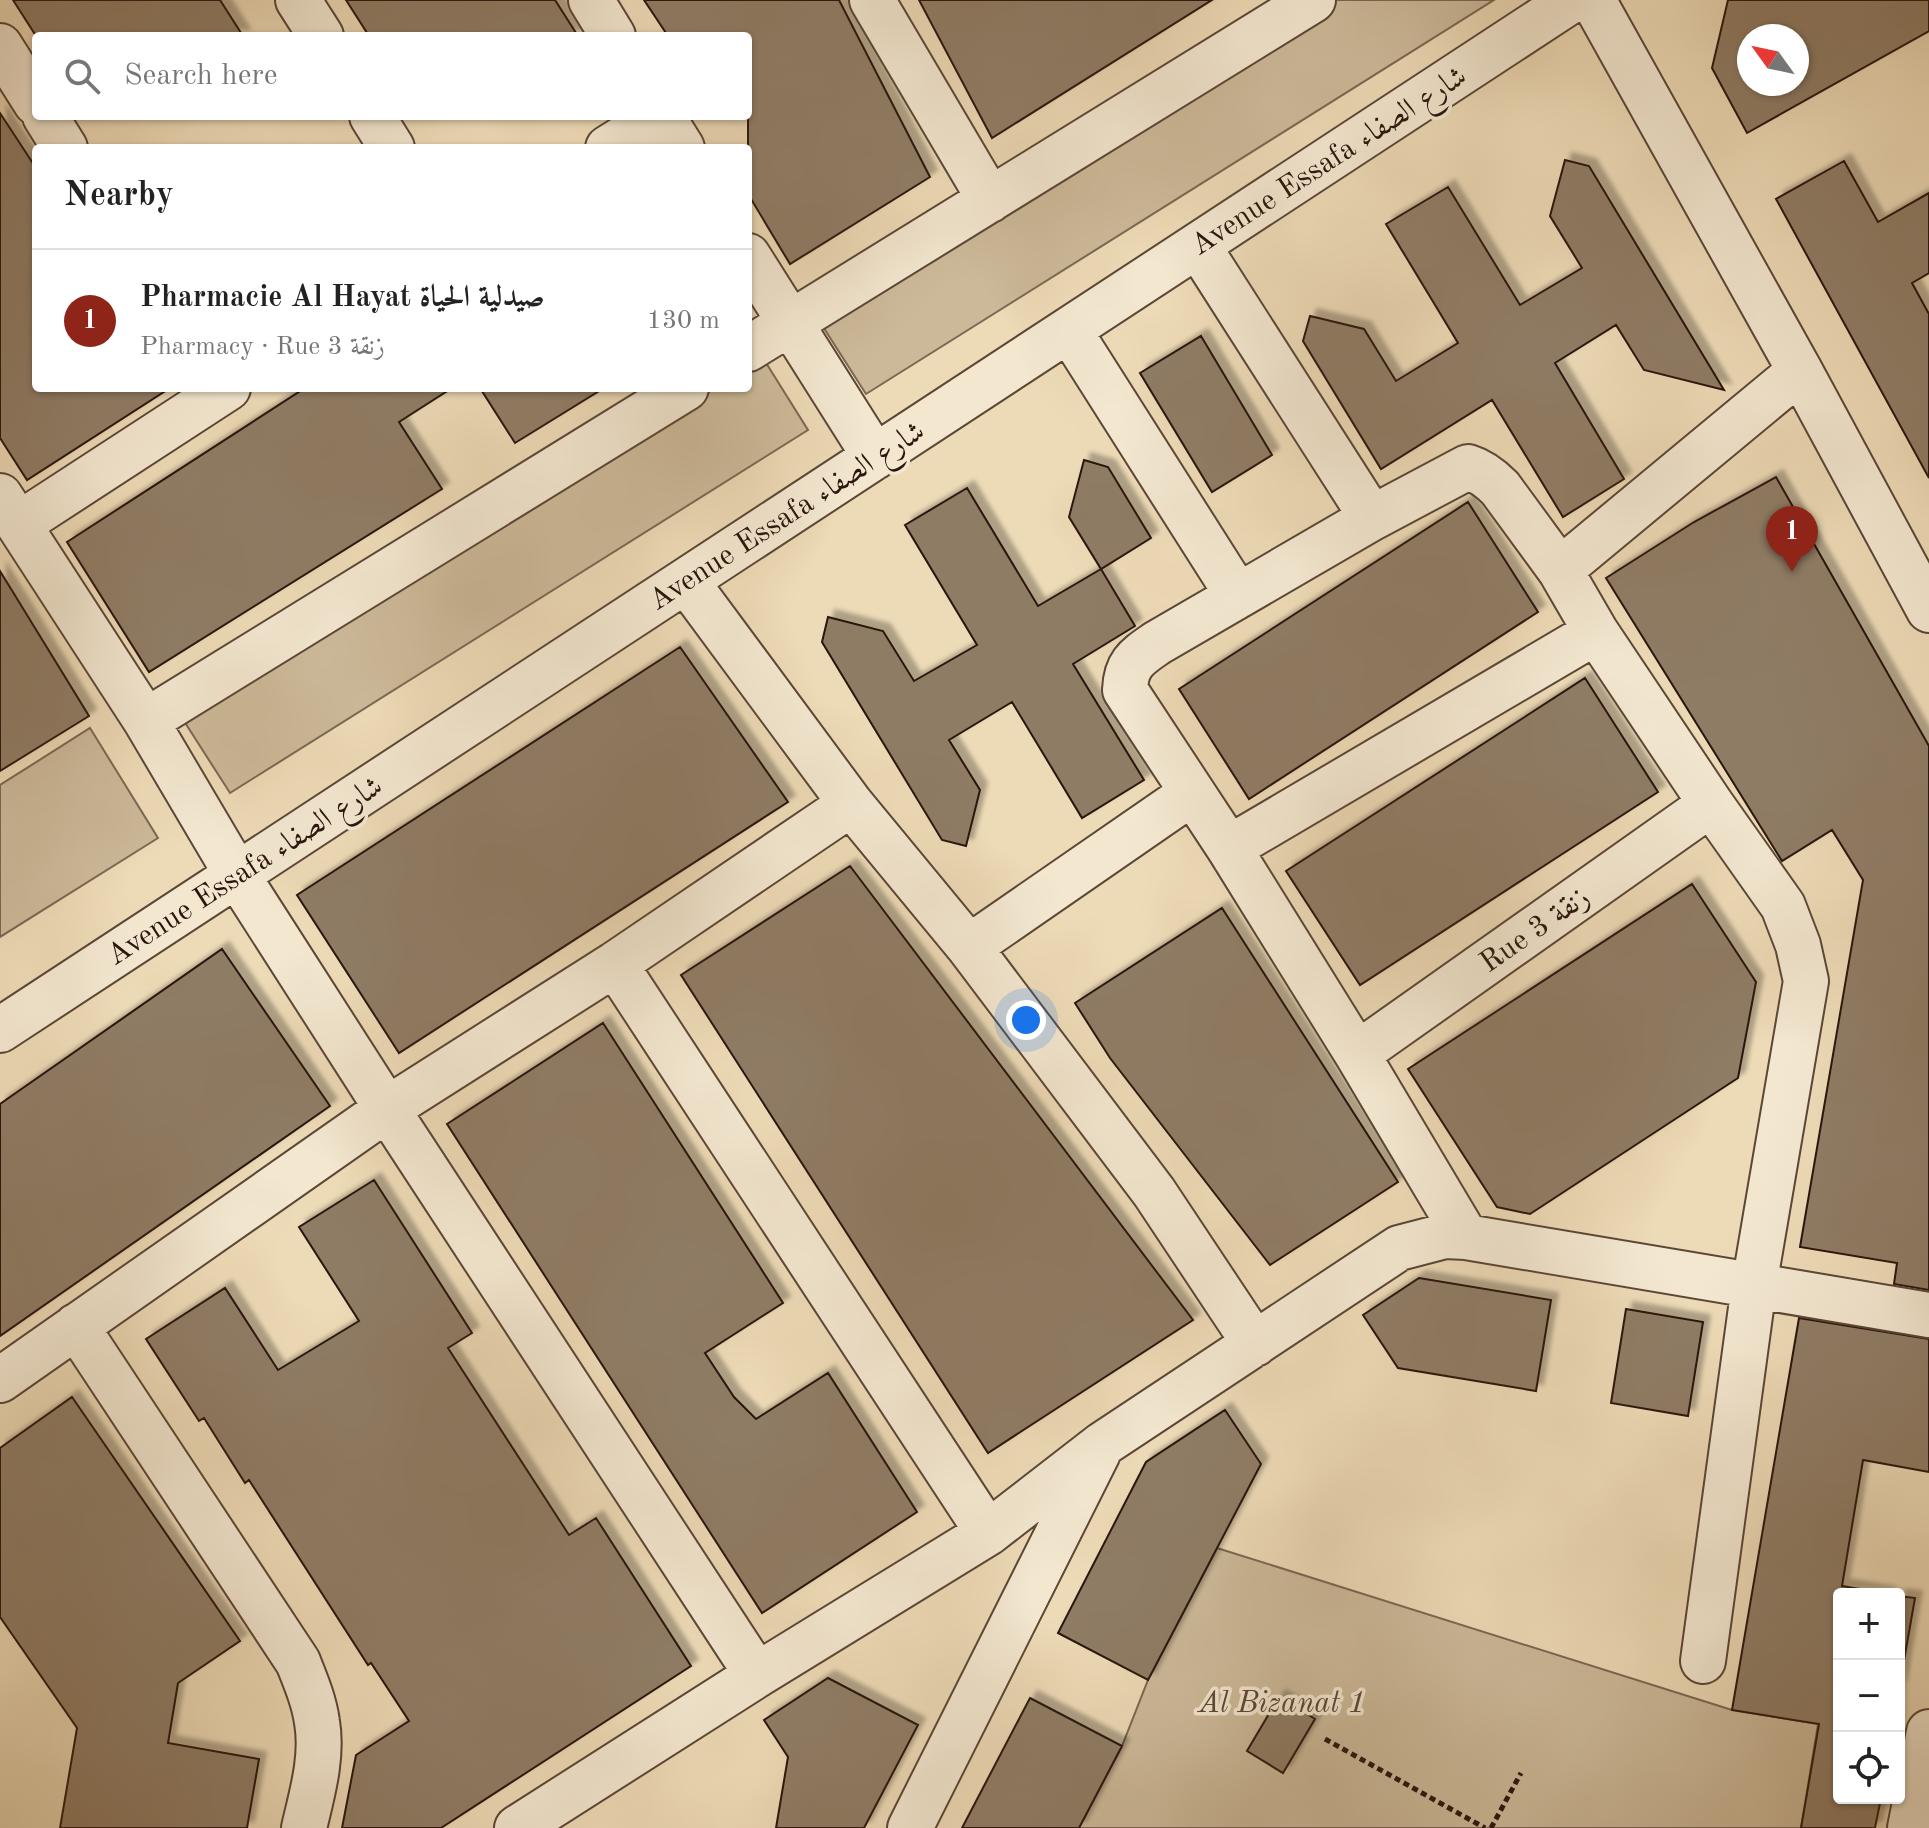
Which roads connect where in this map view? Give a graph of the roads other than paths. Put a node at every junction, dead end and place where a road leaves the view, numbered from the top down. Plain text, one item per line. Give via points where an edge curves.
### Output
1 (298, 0) edge
2 (591, 0) edge
3 (872, 0) edge
4 (1313, 0) edge
5 (1572, 0) edge
6 (1593, 0) edge
7 (1270, 11) edge
8 (318, 32) edge
9 (611, 32) edge
10 (0, 46) edge
11 (32, 97) edge
12 (48, 120) edge
13 (374, 120) edge
14 (654, 120) edge
15 (664, 120) edge
16 (62, 144) edge
17 (390, 144) edge
18 (615, 144) edge
19 (679, 144) edge
20 (990, 200) junction
21 (1198, 246) junction
22 (752, 262) edge
23 (790, 324) junction
24 (1069, 330) junction
25 (752, 347) edge
26 (1800, 371) junction
27 (217, 392) edge
28 (680, 392) edge
29 (875, 457) junction
30 (10, 510) edge
31 (1372, 518) junction
32 (1560, 570) junction
33 (686, 581) junction
34 (1238, 596) junction
35 (1929, 610) edge
36 (1596, 632) junction
37 (146, 721) junction
38 (1192, 793) junction
39 (851, 804) junction
40 (1711, 804) junction
41 (1229, 848) junction
42 (237, 875) junction
43 (969, 947) junction
44 (615, 964) junction
45 (0, 1030) edge
46 (1357, 1054) junction
47 (387, 1109) junction
48 (1466, 1237) junction
49 (1754, 1286) junction
50 (1929, 1315) edge
51 (76, 1326) junction
52 (1255, 1344) junction
53 (0, 1380) edge
54 (1103, 1444) junction
55 (988, 1533) junction
56 (1703, 1661) dead end
57 (757, 1675) junction
58 (1929, 1732) edge
59 (304, 1828) edge
60 (517, 1828) edge
61 (910, 1828) edge
62 (1910, 1828) edge

1 - 8 street
2 - 9 street
3 - 20 street
4 - 7 street
5 - 21 street, Avenue Essafa شارع الصفاء
6 - 26 street
7 - 20 street
10 - 11 street
12 - 16 street
13 - 17 street
14 - 18 street
15 - 19 street
20 - 23 street
21 - 24 street, Avenue Essafa شارع الصفاء
21 - 31 street
22 - 23 street
23 - 25 street
23 - 29 street
24 - 29 street, Avenue Essafa شارع الصفاء
24 - 34 street
26 - 32 street
26 - 35 street
27 - 30 street
28 - 37 street
29 - 33 street, Avenue Essafa شارع الصفاء
30 - 37 street
31 - 32 street via 1468,467 1500,488
31 - 34 street
32 - 36 street
33 - 39 street
33 - 42 street, Avenue Essafa شارع الصفاء
34 - 38 street via 1157,643 1125,674 1125,690
36 - 40 street
36 - 41 street
37 - 42 street
38 - 41 street
38 - 43 street
39 - 43 street
39 - 44 street
40 - 46 street, Rue 3 زنقة
40 - 49 street via 1783,906 1806,981
41 - 46 street
42 - 45 street, Avenue Essafa شارع الصفاء
42 - 47 street
43 - 52 street via 1154,1192
44 - 47 street
44 - 55 street
46 - 48 street
47 - 51 street
47 - 57 street
48 - 49 street
48 - 52 street via 1445,1236 1399,1248
49 - 50 street
49 - 56 street
51 - 53 street
51 - 59 street via 298,1662 318,1725 317,1772
52 - 54 street
54 - 55 street
54 - 61 street
55 - 57 street
57 - 60 street
58 - 62 street

